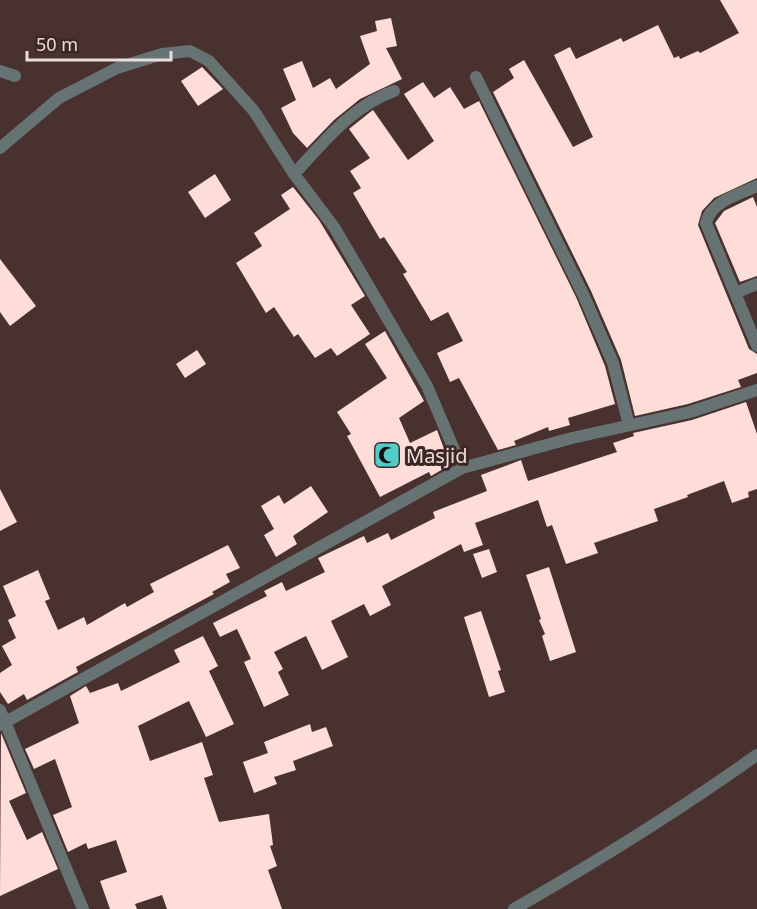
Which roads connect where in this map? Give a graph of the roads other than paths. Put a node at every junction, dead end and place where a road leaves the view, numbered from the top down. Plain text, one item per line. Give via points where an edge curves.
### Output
1 (0, 71) edge
2 (15, 76) dead end
3 (476, 77) dead end
4 (394, 90) dead end
5 (0, 148) edge
6 (294, 174) junction
7 (757, 186) edge
8 (757, 284) edge
9 (735, 292) junction
10 (757, 346) edge
11 (757, 390) edge
12 (629, 425) junction
13 (462, 468) junction
14 (0, 710) edge
15 (3, 724) edge
16 (757, 754) edge
17 (83, 909) edge
18 (514, 909) edge

1 - 2 street
3 - 12 street via 583,294 613,363
4 - 6 street via 352,114
5 - 6 street via 59,98 117,68 162,54 190,51 209,61 254,111
6 - 13 street via 370,286 427,386
7 - 9 street via 720,204 709,212 706,223
8 - 9 street
9 - 10 street
11 - 12 street via 690,412
12 - 13 street
13 - 15 street
14 - 15 street
15 - 17 street
16 - 18 street via 679,810

